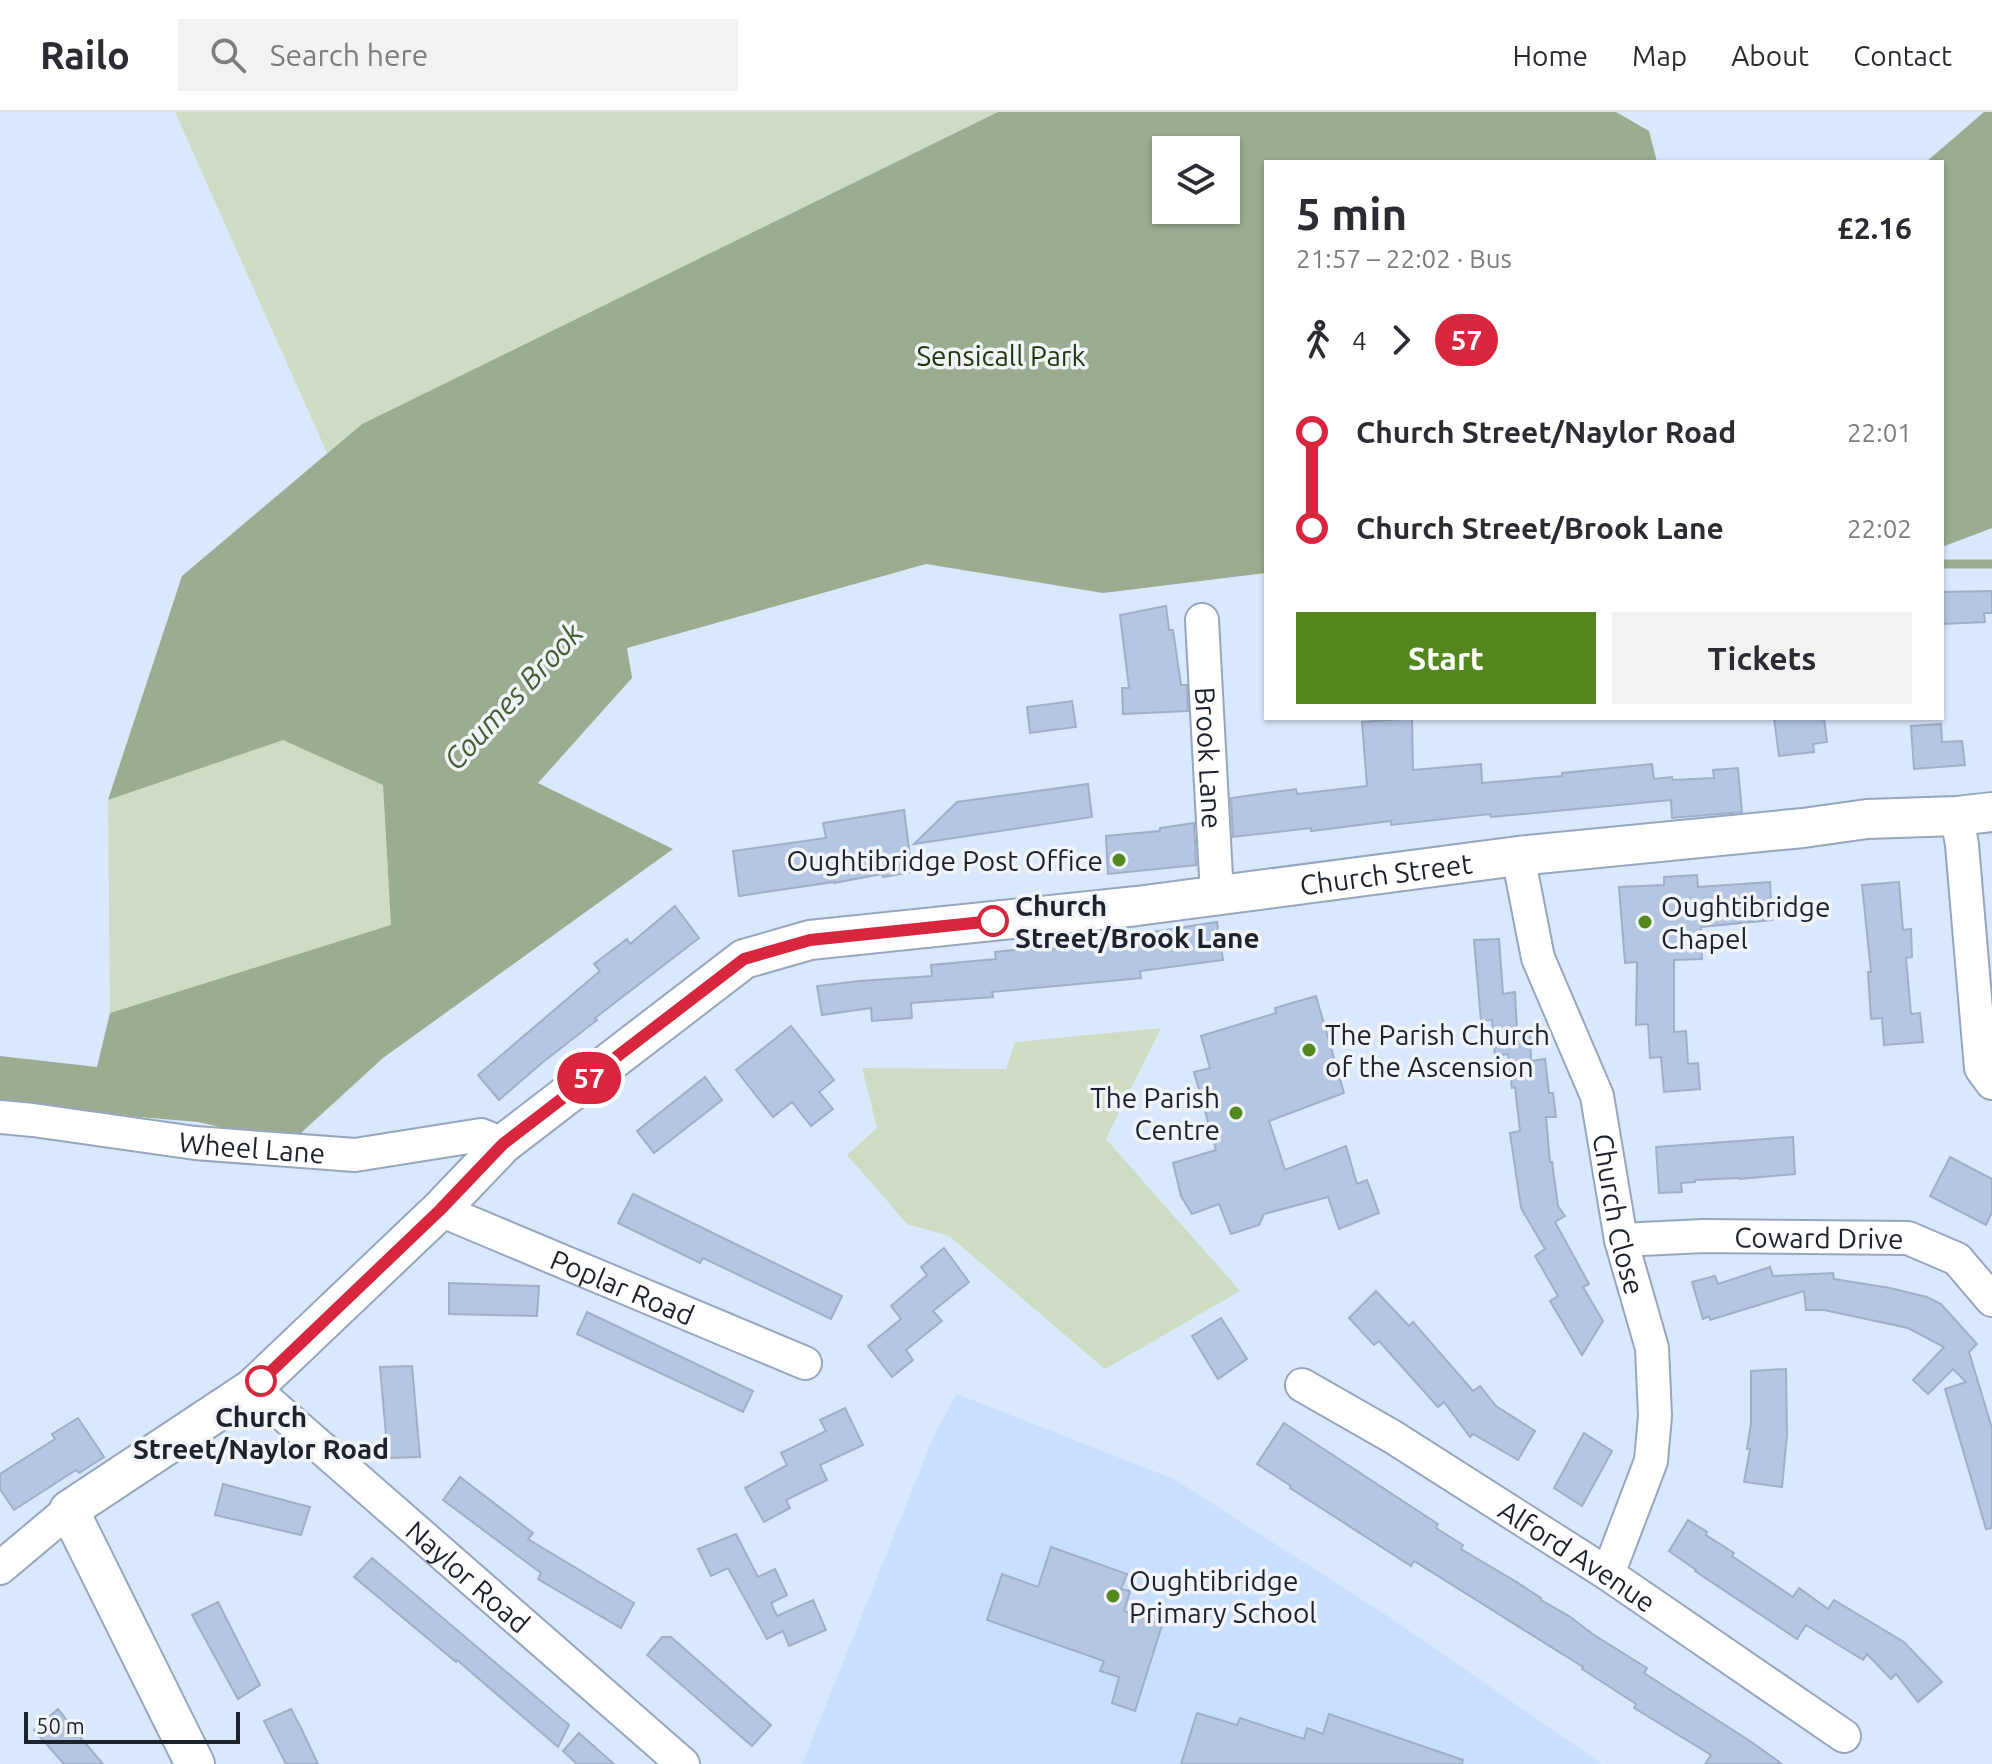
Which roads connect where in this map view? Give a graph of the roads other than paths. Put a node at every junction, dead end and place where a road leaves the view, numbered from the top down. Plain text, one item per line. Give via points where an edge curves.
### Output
1 (1202, 620) dead end
2 (1975, 814) edge
3 (1518, 856) junction
4 (1217, 895) junction
5 (1992, 1083) edge
6 (0, 1117) edge
7 (503, 1144) junction
8 (440, 1210) junction
9 (1621, 1240) junction
10 (1992, 1300) edge
11 (805, 1363) dead end
12 (1302, 1385) dead end
13 (253, 1388) junction
14 (69, 1510) junction
15 (0, 1568) edge
16 (1608, 1574) junction
17 (1844, 1736) dead end
18 (195, 1764) edge
19 (683, 1764) edge

1 - 4 street, Brook Lane
2 - 3 street, Church Street via 1867,819
2 - 5 street via 1962,845 1981,1068
3 - 4 street, Church Street
3 - 9 street, Church Close via 1538,958 1597,1096
4 - 7 street, Church Street via 810,940 744,959
6 - 7 street, Wheel Lane via 195,1143 355,1155 481,1135
7 - 8 street, Church Street
8 - 11 street, Poplar Road
8 - 13 street, Church Street
9 - 10 street, Coward Drive via 1908,1238 1957,1259
9 - 16 street, Church Close via 1652,1348 1655,1416 1651,1461
12 - 16 street, Alford Avenue
13 - 14 street, Church Street
13 - 19 street, Naylor Road
14 - 15 street
14 - 18 street
16 - 17 street, Alford Avenue

